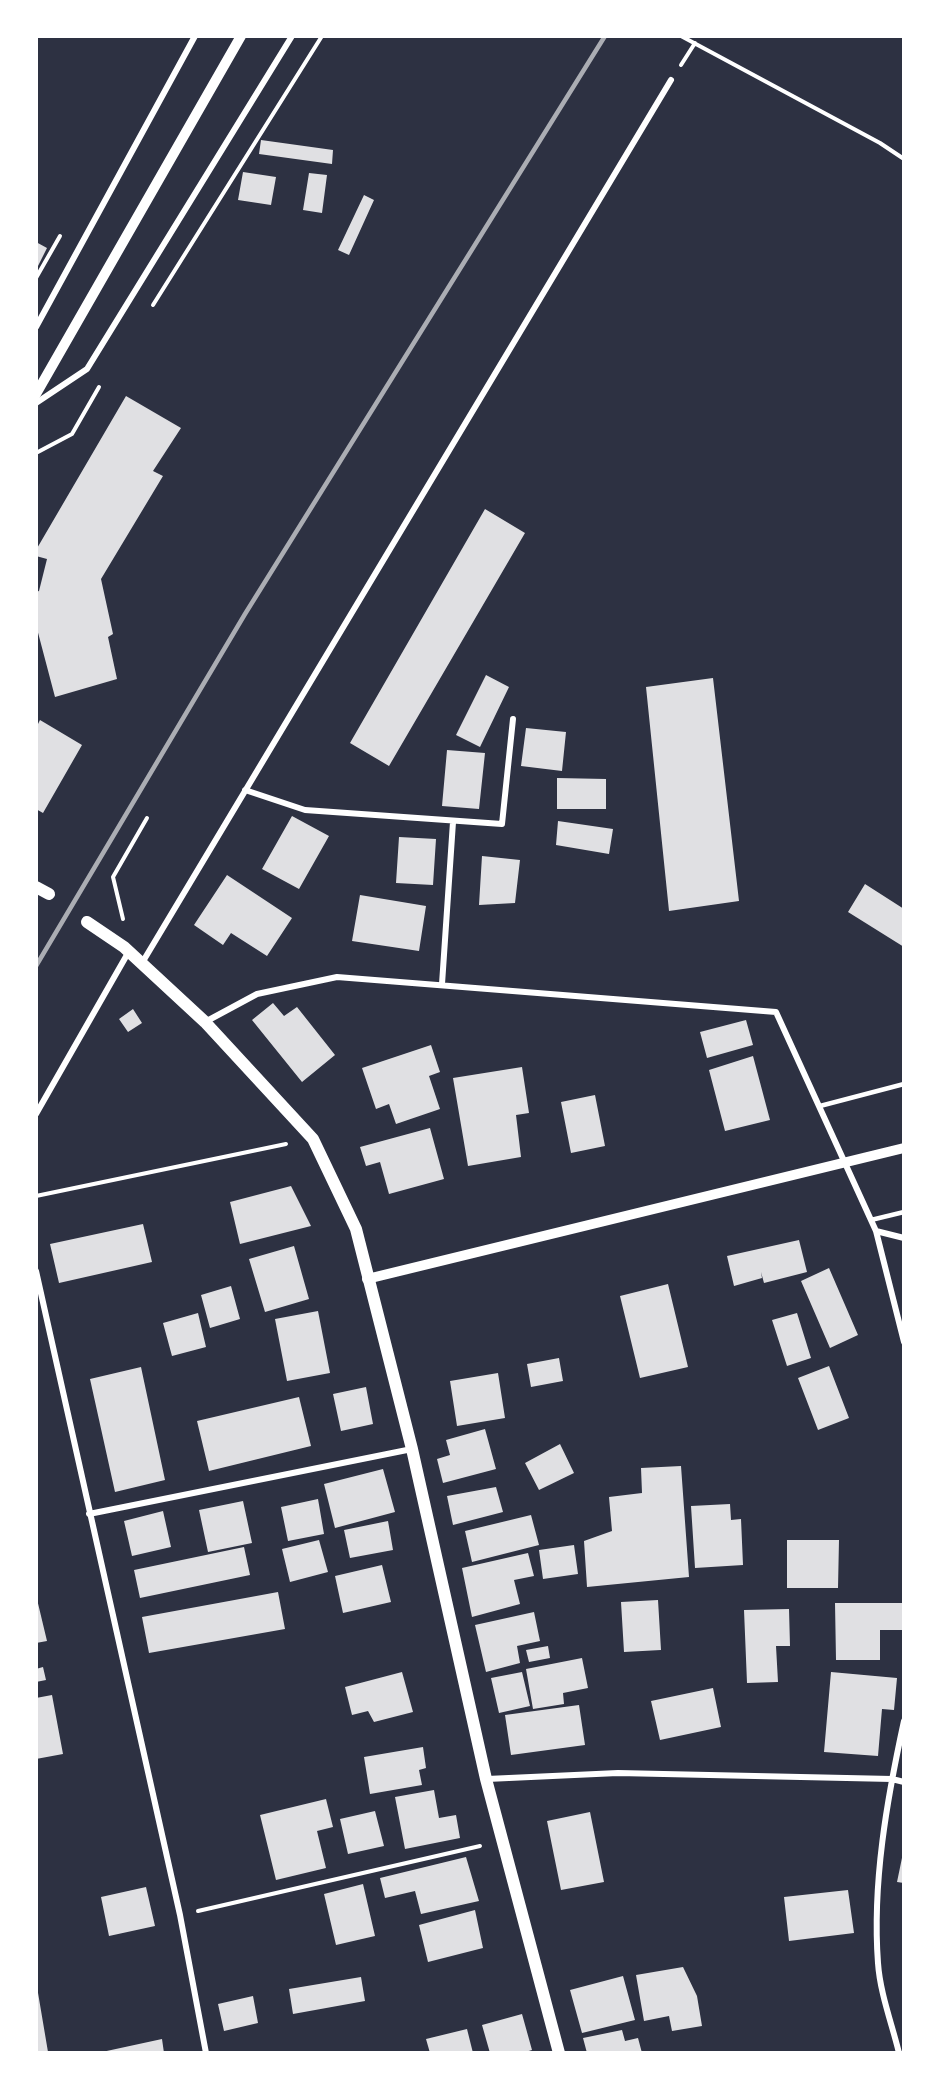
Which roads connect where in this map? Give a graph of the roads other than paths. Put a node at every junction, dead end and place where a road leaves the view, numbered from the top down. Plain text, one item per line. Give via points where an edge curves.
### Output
1 (195, 36) edge
2 (241, 36) edge
3 (292, 36) edge
4 (671, 80) dead end
5 (36, 327) edge
6 (36, 394) edge
7 (36, 403) edge
8 (513, 719) dead end
9 (245, 790) junction
10 (453, 822) junction
11 (36, 887) edge
12 (49, 894) dead end
13 (87, 922) dead end
14 (128, 953) junction
15 (142, 963) junction
16 (442, 984) junction
17 (205, 1022) junction
18 (904, 1084) edge
19 (820, 1106) junction
20 (36, 1114) edge
21 (904, 1148) edge
22 (846, 1163) junction
23 (904, 1212) edge
24 (871, 1220) junction
25 (876, 1231) junction
26 (904, 1238) edge
27 (36, 1271) edge
28 (367, 1279) junction
29 (904, 1342) edge
30 (412, 1449) junction
31 (89, 1514) junction
32 (904, 1721) edge
33 (486, 1779) junction
34 (891, 1779) junction
35 (904, 1782) edge
36 (206, 2053) edge
37 (559, 2053) edge
38 (899, 2053) edge

1 - 5 street
2 - 6 street
3 - 7 street via 87,369
4 - 9 street
8 - 10 street via 502,824
9 - 10 street via 305,810
9 - 15 street
10 - 16 street
11 - 12 main road
13 - 14 main road via 124,946
14 - 15 main road
14 - 20 street
15 - 17 main road
16 - 17 street via 337,977 257,994
16 - 19 street via 776,1012
17 - 28 main road via 313,1139 356,1229
18 - 19 lane
19 - 22 street
21 - 22 street
22 - 24 street
22 - 28 street
23 - 24 lane
24 - 25 street
25 - 26 street
25 - 29 street
27 - 31 street
28 - 30 main road
30 - 31 street
30 - 33 main road
31 - 36 street via 180,1915
32 - 34 street
33 - 34 street via 618,1773
33 - 37 main road
34 - 35 street
34 - 38 street via 879,1886 878,1965

